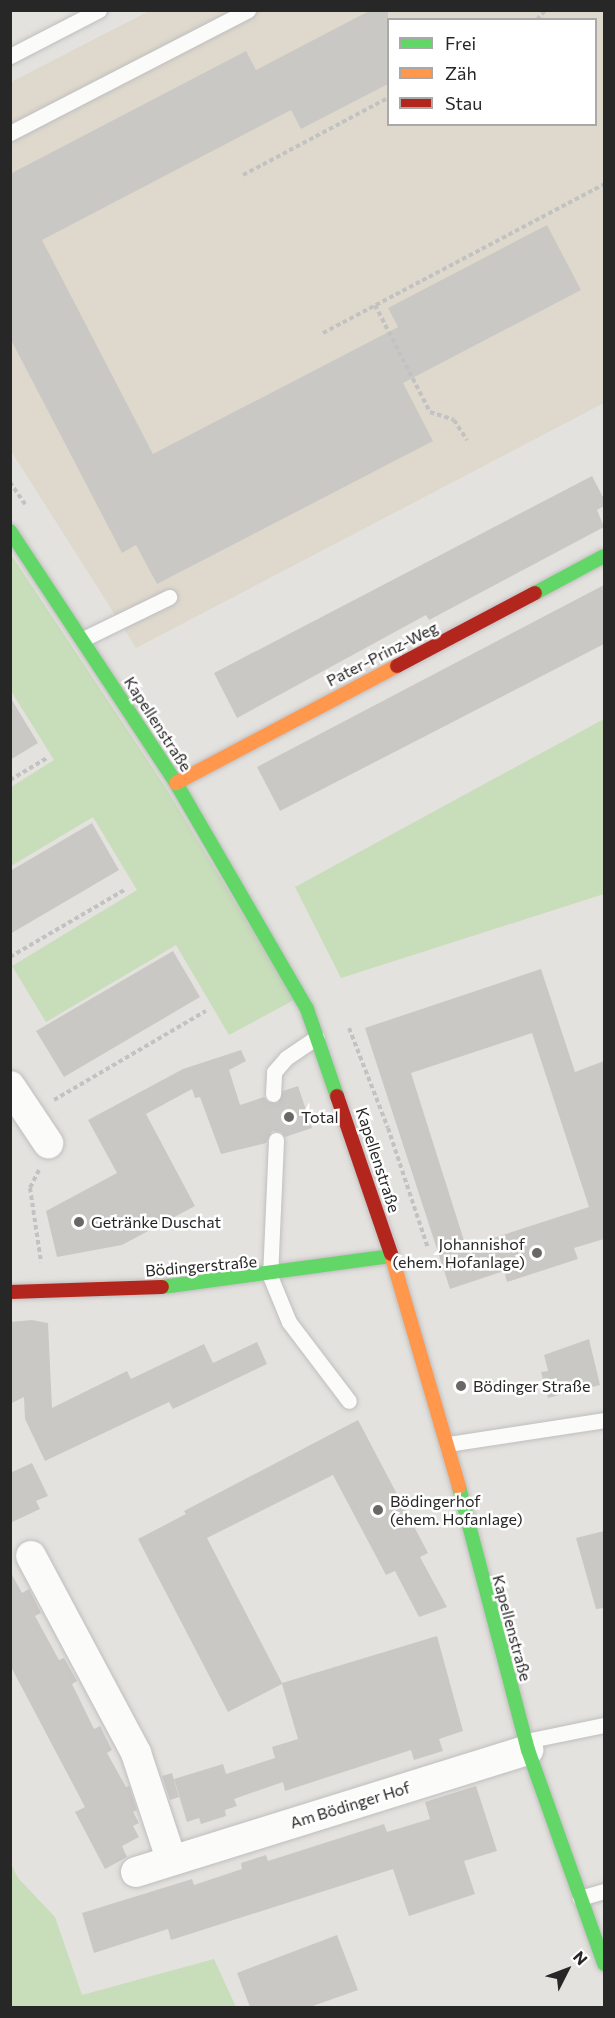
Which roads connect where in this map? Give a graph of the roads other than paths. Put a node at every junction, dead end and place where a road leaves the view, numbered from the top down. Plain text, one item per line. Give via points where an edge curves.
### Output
1 (99, 10) edge
2 (248, 10) edge
3 (10, 56) edge
4 (10, 133) edge
5 (10, 531) edge
6 (604, 556) edge
7 (169, 597) dead end
8 (83, 639) junction
9 (176, 783) junction
10 (317, 1036) junction
11 (10, 1086) edge
12 (273, 1094) dead end
13 (276, 1140) dead end
14 (48, 1143) road end
15 (392, 1256) junction
16 (270, 1276) junction
17 (10, 1292) edge
18 (349, 1401) dead end
19 (604, 1420) edge
20 (448, 1444) junction
21 (31, 1556) dead end
22 (604, 1725) edge
23 (527, 1746) junction
24 (171, 1859) junction
25 (136, 1872) dead end
26 (604, 1891) edge
27 (580, 1898) junction
28 (604, 1964) edge

1 - 3 lane
2 - 4 lane
5 - 8 main road, Kapellenstraße
6 - 9 main road, Pater-Prinz-Weg
7 - 8 lane
8 - 9 main road, Kapellenstraße
9 - 10 main road, Kapellenstraße via 290,977
10 - 12 lane via 286,1058 274,1072
10 - 15 main road, Kapellenstraße
11 - 14 street
13 - 16 lane
15 - 16 main road, Bödingerstraße
15 - 20 main road, Kapellenstraße
16 - 17 main road, Bödingerstraße via 177,1286
16 - 18 lane via 289,1322
19 - 20 lane
20 - 23 main road, Kapellenstraße
21 - 24 street via 136,1753
22 - 23 lane
23 - 24 street, Am Bödinger Hof
23 - 27 main road, Kapellenstraße
24 - 25 street, Am Bödinger Hof
26 - 27 lane
27 - 28 main road, Kapellenstraße

